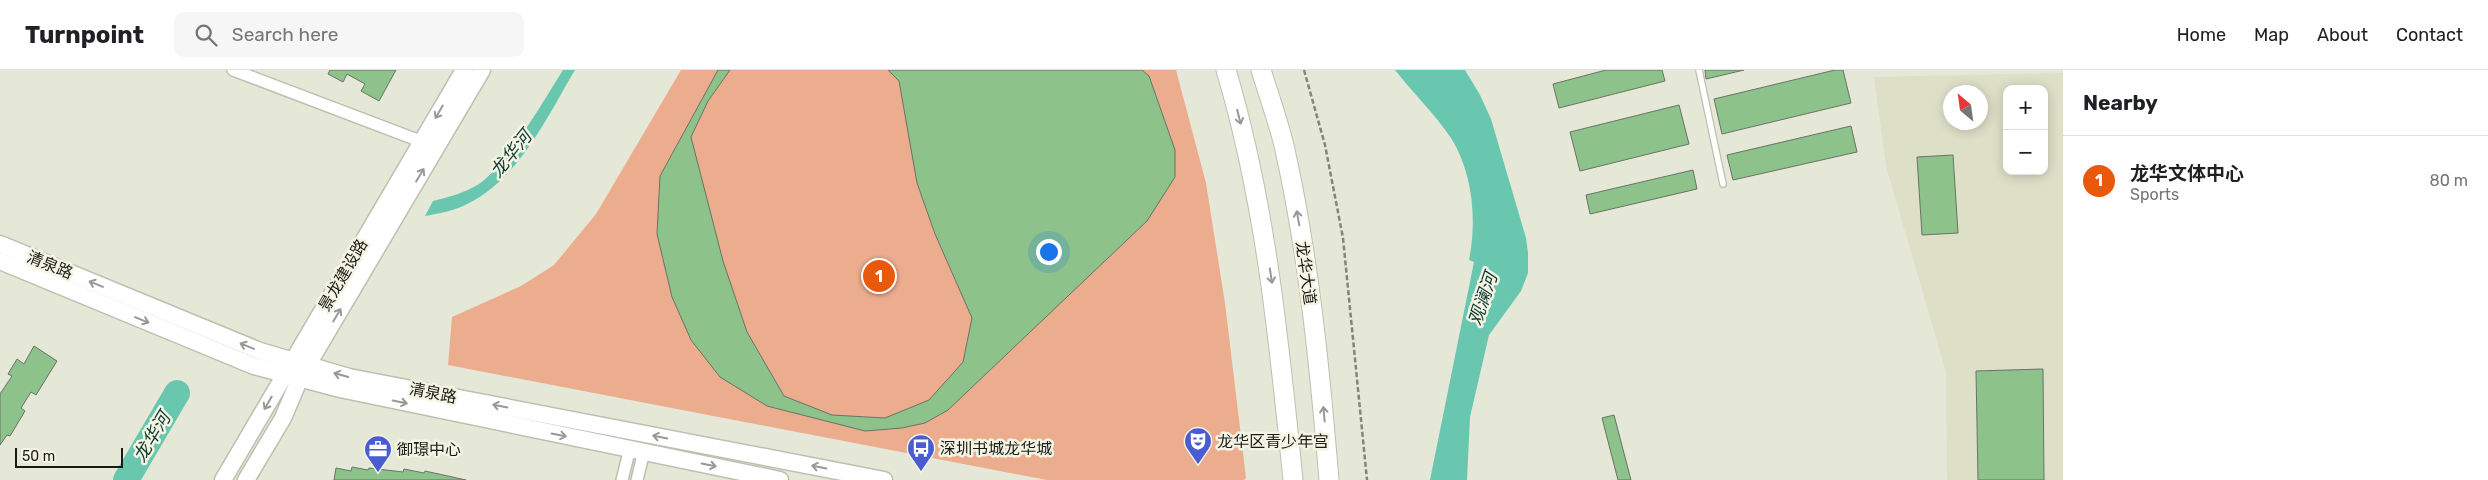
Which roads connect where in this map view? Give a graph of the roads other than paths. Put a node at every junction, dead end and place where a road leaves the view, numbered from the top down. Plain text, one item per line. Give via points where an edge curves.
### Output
1 (233, 70) edge
2 (464, 70) edge
3 (482, 70) edge
4 (1226, 70) edge
5 (1261, 70) edge
6 (1698, 70) edge
7 (429, 144) junction
8 (1724, 184) dead end
9 (0, 244) edge
10 (0, 261) edge
11 (296, 370) junction
12 (637, 450) junction
13 (1292, 477) edge
14 (223, 480) edge
15 (246, 480) edge
16 (622, 480) edge
17 (637, 480) edge
18 (780, 480) edge
19 (884, 480) edge
20 (1329, 480) edge

1 - 7 street
2 -> 7 main road, 景龙建设路
3 - 7 main road, 景龙建设路
4 -> 13 main road via 1248,152 1272,286
20 -> 5 main road, 龙华大道 via 1323,402 1299,219 1284,148
6 - 8 lane
7 - 11 main road, 景龙建设路
11 -> 9 main road, 清泉路 via 260,351
10 -> 11 main road, 清泉路 via 254,366
11 -> 12 main road, 清泉路 via 340,389
11 -> 14 main road, 景龙建设路
11 - 15 main road, 景龙建设路 via 283,418
19 -> 11 main road, 清泉路 via 349,377
12 - 16 street
12 - 17 street
12 -> 18 main road, 清泉路

